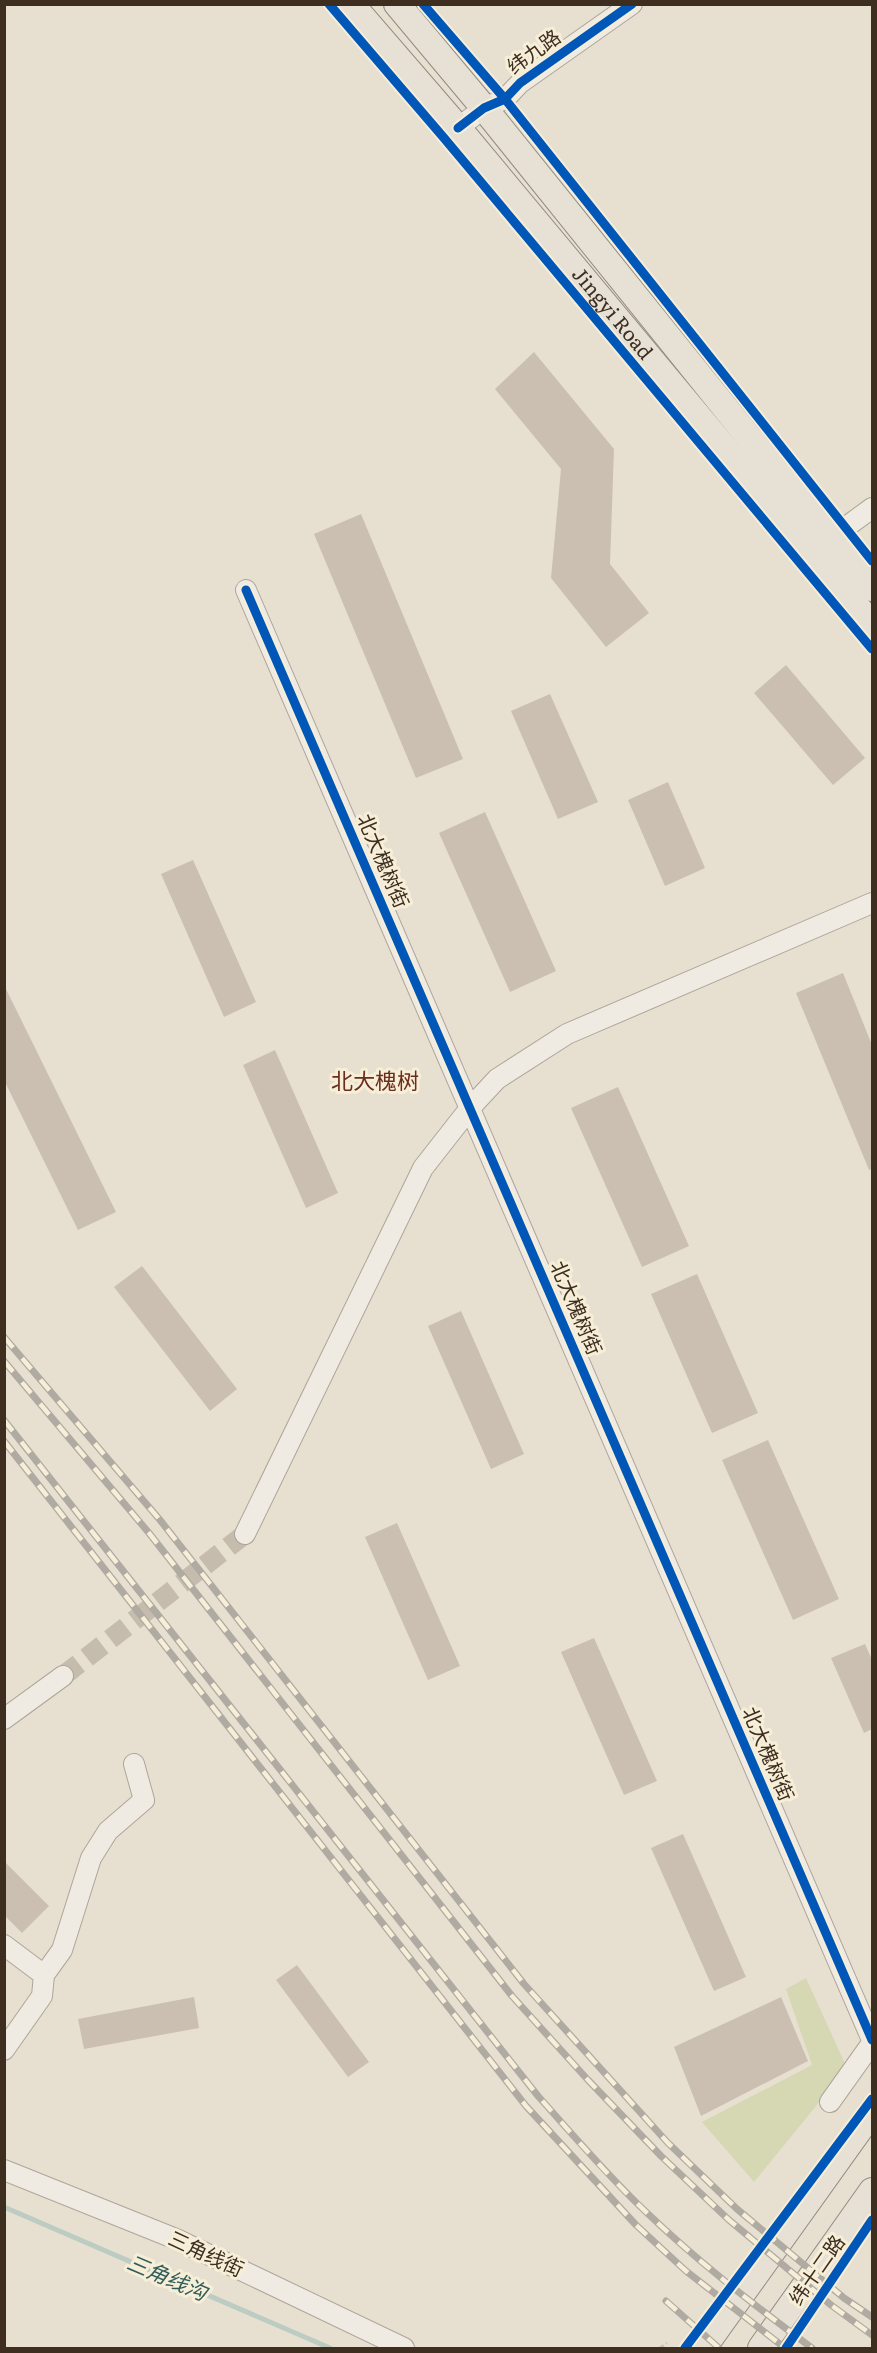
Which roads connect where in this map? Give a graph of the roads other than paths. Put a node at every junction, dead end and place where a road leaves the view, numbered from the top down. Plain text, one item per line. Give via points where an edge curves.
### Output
1 (351, 4) edge
2 (397, 4) edge
3 (632, 4) edge
4 (484, 108) junction
5 (458, 128) junction
6 (873, 508) edge
7 (826, 533) junction
8 (873, 588) edge
9 (246, 590) dead end
10 (873, 625) edge
11 (873, 903) edge
12 (470, 1108) junction
13 (245, 1534) tunnel mouth
14 (63, 1676) tunnel mouth
15 (4, 1719) edge
16 (134, 1764) dead end
17 (4, 1945) edge
18 (44, 1976) junction
19 (873, 2041) edge
20 (4, 2050) edge
21 (830, 2102) dead end
22 (873, 2112) edge
23 (4, 2170) edge
24 (873, 2191) edge
25 (404, 2349) edge
26 (703, 2349) edge
27 (760, 2349) edge

1 - 5 main road, Jingyi Road
2 - 4 main road, Jingyi Road
3 - 4 street, 纬九路 via 520,83 505,99
4 - 5 street, 纬九路
4 - 7 main road, Jingyi Road
5 - 10 main road, Jingyi Road
6 - 7 street via 846,527
7 - 8 main road, Jingyi Road
9 - 12 street, 北大槐树街
11 - 12 street via 567,1034 497,1079
12 - 13 street via 423,1168
12 - 19 street, 北大槐树街
14 - 15 street
16 - 18 street via 144,1800 108,1831 91,1858 62,1950
17 - 18 street
18 - 20 street via 42,1996
19 - 21 street
22 - 26 main road
23 - 25 street, 三角线街 via 176,2239
24 - 27 main road, 纬十二路

